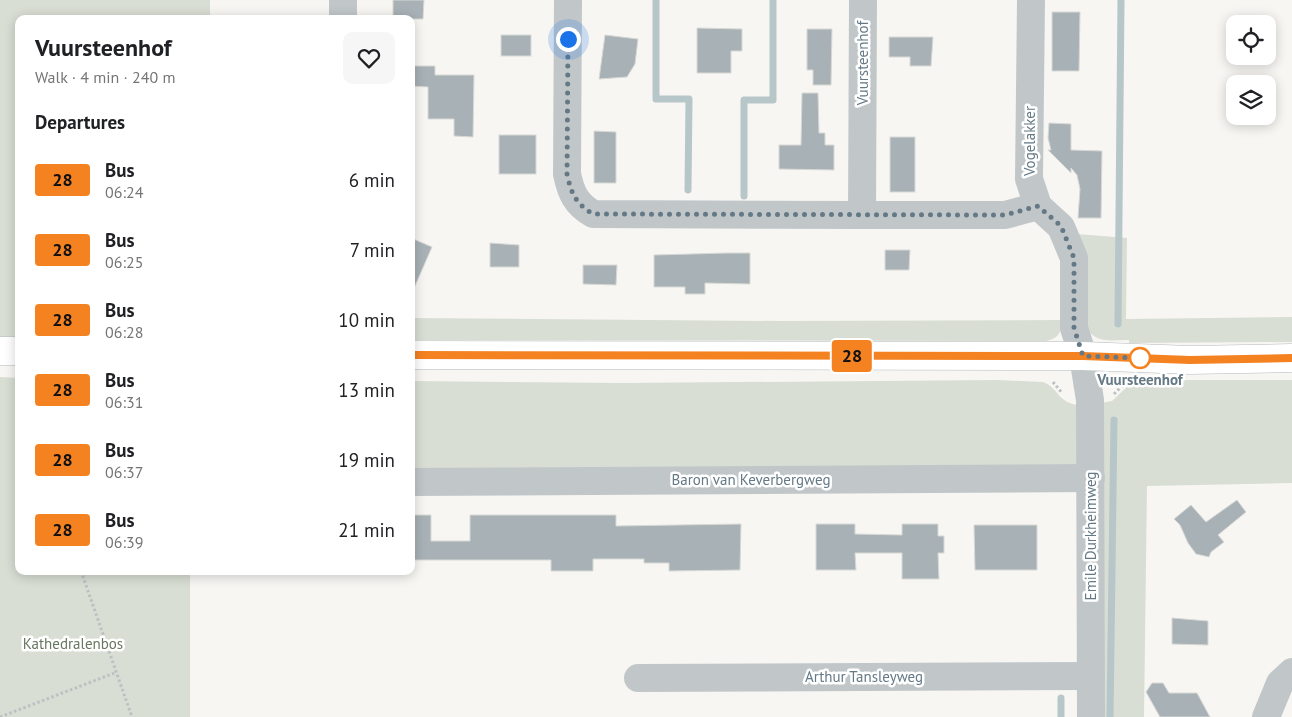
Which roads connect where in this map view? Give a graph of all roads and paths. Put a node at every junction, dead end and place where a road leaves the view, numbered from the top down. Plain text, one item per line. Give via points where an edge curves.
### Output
1 (343, 0) edge
2 (568, 0) edge
3 (863, 0) edge
4 (1030, 0) edge
5 (343, 15) edge
6 (1038, 206) junction
7 (862, 215) junction
8 (0, 351) edge
9 (15, 351) edge
10 (415, 355) edge
11 (1083, 356) junction
12 (1292, 358) edge
13 (1091, 478) junction
14 (415, 482) edge
15 (82, 575) edge
16 (117, 672) junction
17 (1292, 672) edge
18 (1091, 676) junction
19 (638, 678) dead end
20 (0, 717) edge
21 (132, 717) edge
22 (1091, 717) edge
23 (1266, 717) edge

1 - 5 street
2 - 7 street via 567,174 571,191 580,206 593,214
3 - 7 street, Vuursteenhof
4 - 6 street, Vogelakker via 1029,180
6 - 7 street via 1005,215
6 - 11 street, Vogelakker via 1061,226 1074,258 1074,328
8 - 9 street
10 - 11 street
11 - 12 street via 1190,360
11 - 13 street, Emile Durkheimweg via 1090,400
13 - 14 street, Baron van Keverbergweg
13 - 18 street, Emile Durkheimweg
15 - 16 path
16 - 20 path
16 - 21 path
17 - 23 street via 1280,683
18 - 19 street, Arthur Tansleyweg
18 - 22 street, Emile Durkheimweg

